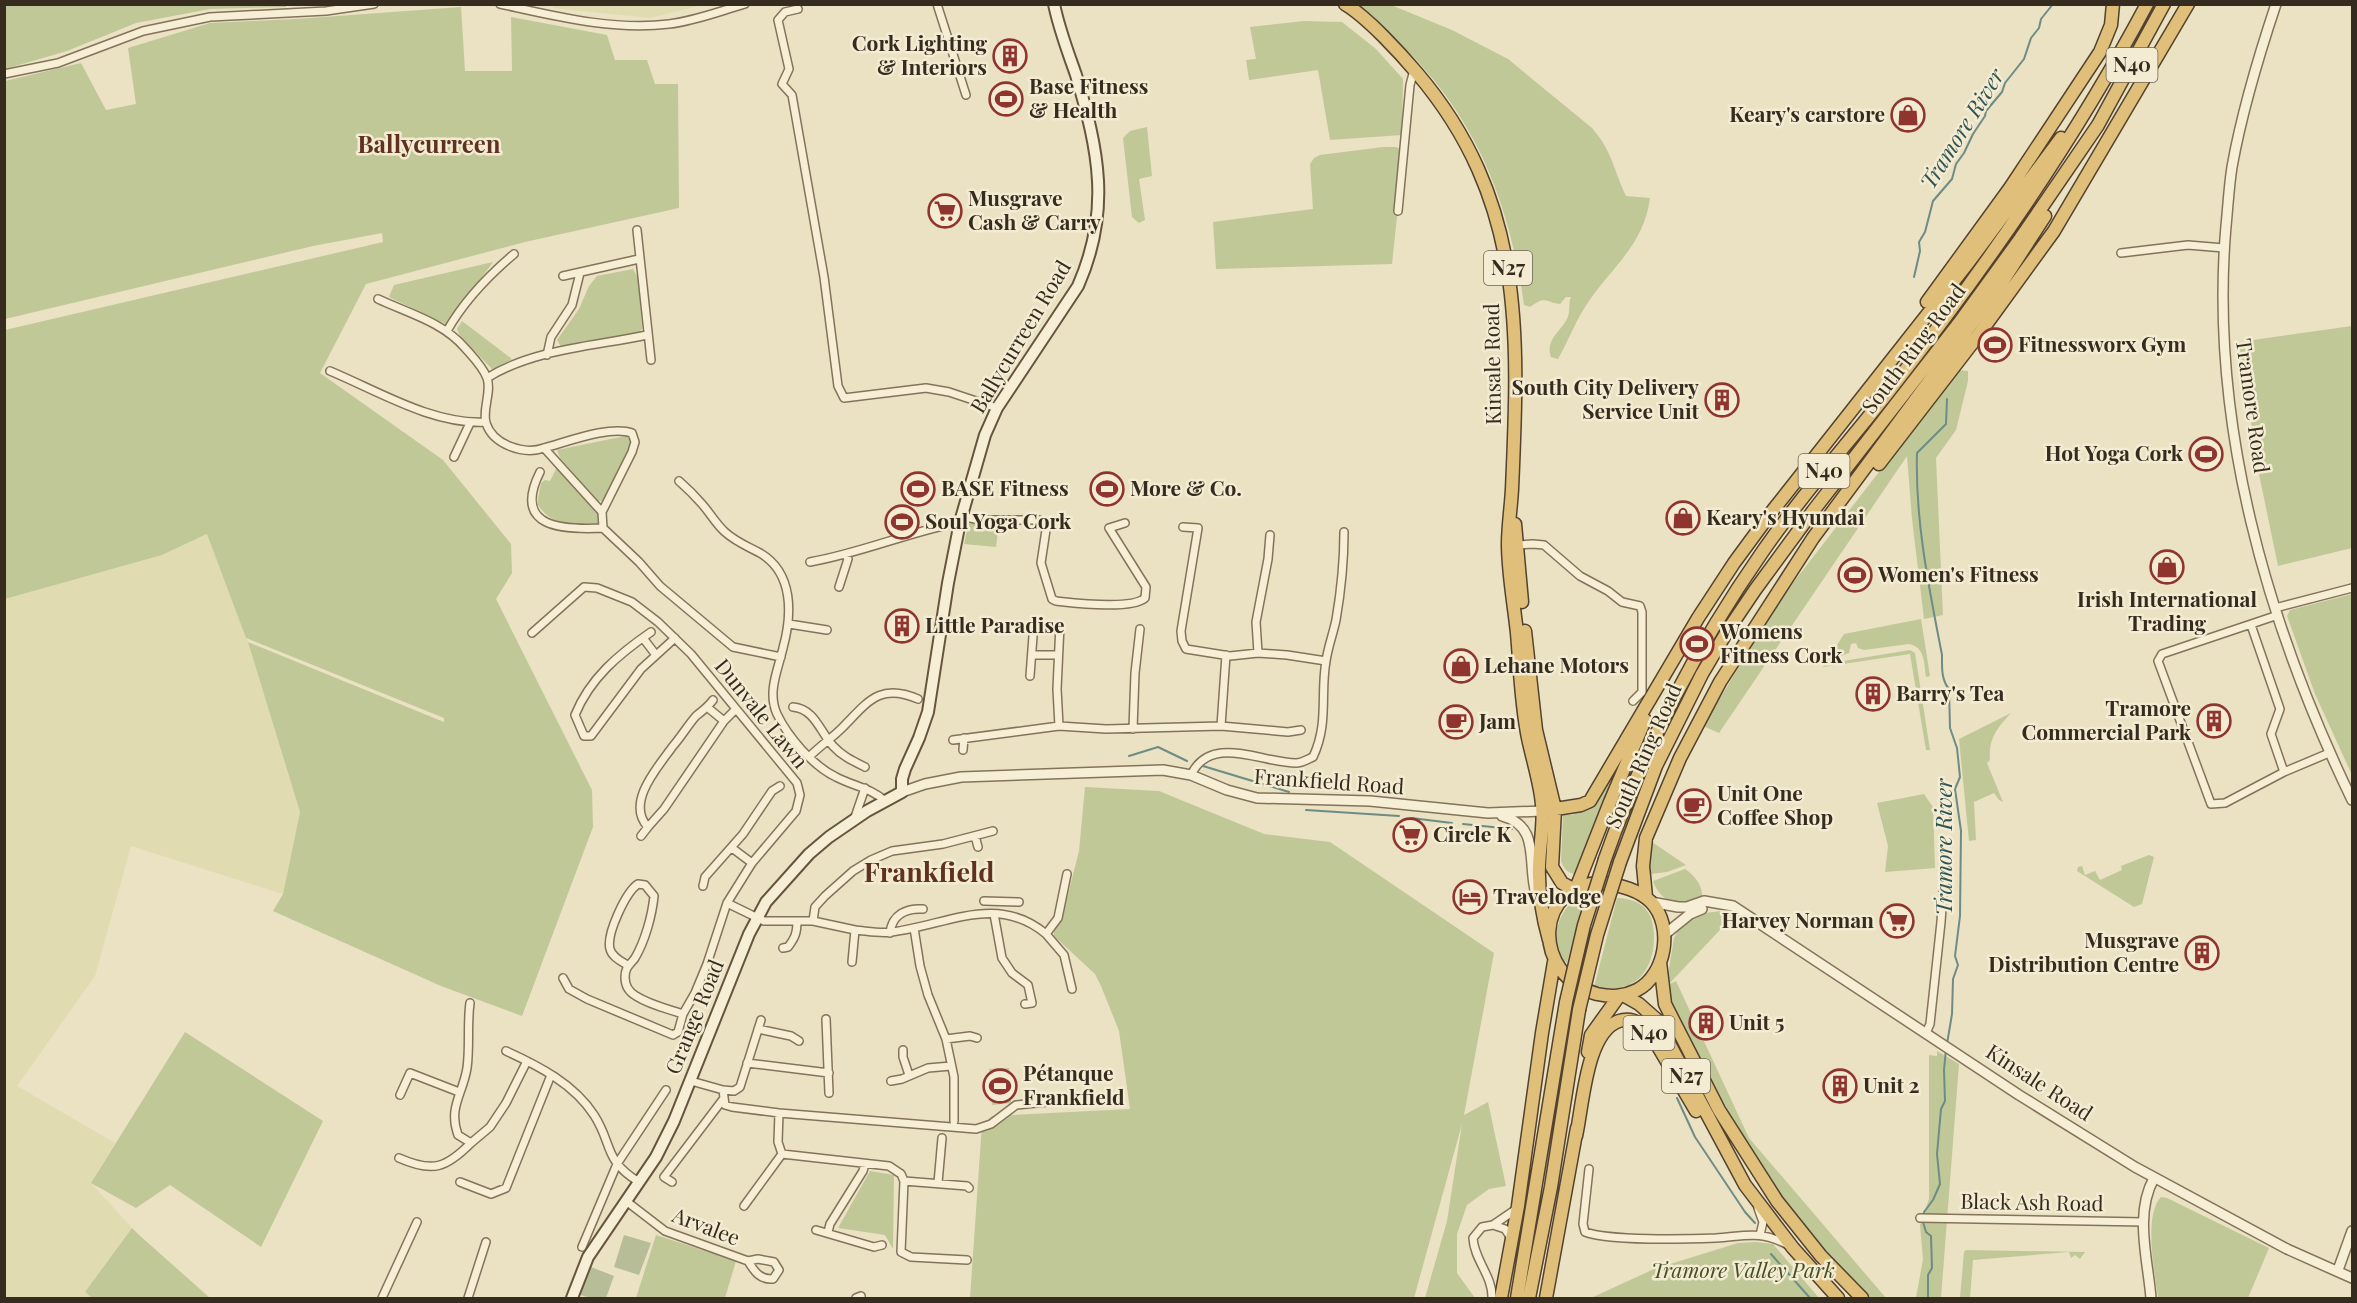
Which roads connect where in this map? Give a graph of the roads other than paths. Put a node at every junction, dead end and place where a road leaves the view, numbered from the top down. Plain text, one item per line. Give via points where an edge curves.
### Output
1 (374, 4) edge
2 (500, 4) edge
3 (745, 4) edge
4 (937, 4) edge
5 (1054, 4) edge
6 (1345, 4) edge
7 (2113, 4) edge
8 (2147, 4) edge
9 (2164, 4) edge
10 (2188, 4) edge
11 (2276, 4) edge
12 (798, 9) dead end
13 (2134, 29) junction
14 (1413, 70) junction
15 (4, 74) edge
16 (966, 95) dead end
17 (2087, 109) junction
18 (2098, 125) junction
19 (1398, 212) dead end
20 (637, 230) dead end
21 (2224, 248) junction
22 (2121, 253) dead end
23 (514, 254) dead end
24 (639, 260) junction
25 (580, 273) junction
26 (563, 276) dead end
27 (378, 299) dead end
28 (447, 331) junction
29 (647, 335) junction
30 (547, 355) junction
31 (651, 360) dead end
32 (330, 371) dead end
33 (487, 378) junction
34 (997, 408) junction
35 (486, 422) junction
36 (470, 423) junction
37 (1841, 424) junction
38 (1830, 437) junction
39 (544, 448) junction
40 (454, 458) dead end
41 (540, 472) dead end
42 (679, 481) dead end
43 (602, 512) junction
44 (961, 519) junction
45 (1125, 523) dead end
46 (1183, 527) dead end
47 (603, 528) junction
48 (1344, 532) dead end
49 (1270, 535) dead end
50 (1513, 546) junction
51 (1344, 553) junction
52 (845, 554) junction
53 (1353, 554) dead end
54 (810, 562) dead end
55 (839, 587) dead end
56 (2352, 588) edge
57 (1779, 589) junction
58 (2276, 612) junction
59 (789, 624) junction
60 (2251, 624) junction
61 (1060, 625) dead end
62 (1140, 629) dead end
63 (828, 630) dead end
64 (651, 632) dead end
65 (532, 633) dead end
66 (1033, 636) dead end
67 (643, 638) junction
68 (675, 638) junction
69 (1258, 653) junction
70 (656, 655) junction
71 (1032, 655) junction
72 (1058, 655) junction
73 (1226, 655) junction
74 (781, 657) junction
75 (1326, 661) junction
76 (1030, 676) dead end
77 (1659, 686) junction
78 (918, 699) dead end
79 (713, 700) dead end
80 (1633, 701) dead end
81 (707, 707) junction
82 (793, 707) dead end
83 (735, 710) junction
84 (724, 721) junction
85 (1059, 726) junction
86 (1221, 726) junction
87 (1133, 729) junction
88 (1301, 730) dead end
89 (964, 738) junction
90 (827, 739) junction
91 (953, 740) dead end
92 (963, 750) dead end
93 (2329, 753) junction
94 (810, 756) junction
95 (865, 767) dead end
96 (2284, 772) junction
97 (1191, 775) junction
98 (780, 786) dead end
99 (865, 788) junction
100 (902, 792) junction
101 (2352, 800) edge
102 (885, 801) junction
103 (1549, 810) junction
104 (1488, 813) junction
105 (854, 820) junction
106 (648, 827) junction
107 (993, 831) dead end
108 (641, 836) dead end
109 (975, 836) junction
110 (978, 847) dead end
111 (732, 848) junction
112 (752, 863) junction
113 (1945, 865) dead end
114 (1067, 874) dead end
115 (703, 886) dead end
116 (1575, 888) junction
117 (1649, 900) junction
118 (1019, 902) dead end
119 (726, 903) junction
120 (1715, 903) junction
121 (1540, 906) junction
122 (923, 909) dead end
123 (992, 914) junction
124 (757, 918) junction
125 (796, 921) junction
126 (813, 921) junction
127 (914, 928) junction
128 (855, 930) junction
129 (890, 933) junction
130 (1046, 934) junction
131 (1664, 935) junction
132 (1549, 939) junction
133 (783, 948) dead end
134 (852, 962) dead end
135 (1554, 962) junction
136 (1660, 962) junction
137 (627, 965) junction
138 (563, 978) dead end
139 (1072, 989) dead end
140 (1621, 996) junction
141 (471, 1003) dead end
142 (1025, 1004) dead end
143 (683, 1014) junction
144 (826, 1019) dead end
145 (760, 1020) dead end
146 (758, 1029) junction
147 (1930, 1035) junction
148 (977, 1038) dead end
149 (946, 1039) junction
150 (799, 1041) dead end
151 (817, 1046) dead end
152 (826, 1046) junction
153 (903, 1050) dead end
154 (506, 1051) dead end
155 (527, 1061) junction
156 (747, 1064) junction
157 (951, 1066) junction
158 (829, 1073) junction
159 (551, 1075) junction
160 (909, 1075) junction
161 (691, 1081) junction
162 (891, 1081) dead end
163 (666, 1090) dead end
164 (459, 1092) junction
165 (829, 1093) dead end
166 (723, 1094) junction
167 (400, 1095) dead end
168 (1047, 1102) dead end
169 (779, 1113) junction
170 (954, 1121) dead end
171 (1576, 1136) junction
172 (942, 1137) dead end
173 (471, 1143) junction
174 (782, 1154) junction
175 (399, 1158) dead end
176 (617, 1164) junction
177 (864, 1164) junction
178 (1589, 1168) dead end
179 (1735, 1170) junction
180 (2154, 1178) junction
181 (904, 1181) junction
182 (460, 1182) dead end
183 (639, 1182) junction
184 (672, 1182) dead end
185 (938, 1183) junction
186 (969, 1188) dead end
187 (626, 1201) junction
188 (1756, 1201) junction
189 (744, 1206) dead end
190 (1518, 1206) junction
191 (1920, 1218) dead end
192 (417, 1222) dead end
193 (2144, 1222) junction
194 (1493, 1225) junction
195 (816, 1230) dead end
196 (2352, 1231) edge
197 (828, 1232) junction
198 (1760, 1235) junction
199 (1512, 1241) junction
200 (486, 1242) dead end
201 (882, 1245) dead end
202 (582, 1247) dead end
203 (1793, 1248) junction
204 (967, 1260) dead end
205 (748, 1261) dead end
206 (2338, 1270) junction
207 (2352, 1278) edge
208 (382, 1299) edge
209 (468, 1299) edge
210 (572, 1299) edge
211 (1492, 1299) edge
212 (1502, 1299) edge
213 (1517, 1299) edge
214 (1529, 1299) edge
215 (1546, 1299) edge
216 (1838, 1299) edge
217 (1862, 1299) edge
218 (2151, 1299) edge

1 - 15 street via 326,11 210,17 143,31 58,63
2 - 3 street via 573,20 635,26 669,24
4 - 16 street
5 - 34 main road, Ballycurreen Road via 1098,165 1097,222 1078,286
6 - 14 highway, Kinsale Road / N27
7 - 38 highway via 2106,40 2052,127
8 - 13 highway, South Ring Road / N40
9 - 18 highway, South Ring Road / N40
10 - 57 highway via 2080,189 2036,256 1929,400
11 - 21 street, Tramore Road via 2236,148
12 - 34 street via 785,12 778,20 789,69 782,84 792,95 838,386 844,398 927,388
13 - 17 highway, South Ring Road / N40
13 - 37 highway via 2044,162
14 - 19 street
14 - 50 highway, Kinsale Road / N27 via 1460,132 1489,196 1503,240 1515,320
17 - 37 highway via 1950,298
17 - 213 highway, South Ring Road / N40, bridge via 2012,226 1764,549 1686,670 1645,755 1584,925 1566,1002
18 - 57 highway via 1999,287
18 - 214 highway, South Ring Road / N40, bridge via 1973,304 1755,590 1702,674 1656,766 1597,934 1579,1010
20 - 24 street
21 - 22 street via 2188,245
21 - 58 street, Tramore Road via 2223,340 2231,410 2248,503
23 - 28 street via 492,273
24 - 25 street
24 - 29 street
25 - 26 street
25 - 30 street via 572,305 551,337
27 - 28 street
28 - 33 street via 466,348
29 - 30 street
29 - 31 street
30 - 33 street via 501,369
32 - 36 street via 442,419
33 - 35 street
34 - 44 main road, Ballycurreen Road via 985,435
35 - 36 street
35 - 39 street via 507,447 537,451
36 - 40 street
37 - 38 highway
38 - 77 highway via 1734,563
39 - 43 street
39 - 43 street via 607,432 632,433 632,452
41 - 47 street via 530,499 536,515 549,525
42 - 59 street via 722,530 773,563 789,599
43 - 47 street
44 - 45 street via 1045,523 1041,563 1052,598 1099,605 1139,603 1145,598 1146,587 1109,528
44 - 52 street
44 - 100 main road, Ballycurreen Road via 928,712 904,769
46 - 73 street via 1198,528 1182,642 1186,649
47 - 74 street via 660,586 733,647
48 - 51 street
49 - 69 street via 1256,622
50 - 80 street via 1544,546 1580,576 1622,602 1640,606 1642,692
50 - 103 highway, Kinsale Road / N27 via 1527,736
51 - 53 street
51 - 75 street via 1336,621
52 - 54 street
52 - 55 street via 848,559
56 - 58 street
57 - 117 highway via 1701,716 1660,804 1643,857
58 - 60 street
58 - 93 street, Tramore Road
59 - 63 street
59 - 74 street
60 - 96 street via 2280,709 2271,734
60 - 96 street via 2162,654 2159,665 2211,804 2225,803
61 - 72 street
62 - 87 street
64 - 67 street
65 - 68 street, Dunvale Lawn via 584,586 616,594
66 - 71 street
67 - 70 street
67 - 70 street via 604,669 583,695 574,715 585,736 591,736
68 - 70 street
68 - 83 street, Dunvale Lawn
69 - 73 street
69 - 75 street
71 - 72 street
71 - 76 street
72 - 85 street
73 - 86 street
74 - 94 street via 772,698 778,716
75 - 97 street via 1323,728 1313,756 1299,763 1223,753 1207,757
77 - 103 highway via 1590,801
77 - 116 highway
78 - 90 street via 881,694 863,704
79 - 81 street
81 - 84 street
81 - 106 street via 653,773 643,793 639,809
82 - 90 street via 805,710 816,720
83 - 84 street
83 - 112 street, Dunvale Lawn via 797,783 800,795 796,811
84 - 106 street via 664,810
85 - 87 street
85 - 89 street
86 - 87 street
86 - 88 street
89 - 91 street
89 - 92 street
90 - 94 street
90 - 95 street via 844,756
93 - 96 street
93 - 101 street, Tramore Road
94 - 99 street via 836,777
97 - 100 street, Frankfield Road via 1152,770 961,777
97 - 104 street, Frankfield Road via 1257,798 1370,801
98 - 111 street via 772,791
99 - 102 street
99 - 105 street
100 - 102 main road, Grange Road
102 - 105 main road, Grange Road
103 - 104 street, Frankfield Road
103 - 116 highway, Kinsale Road / N27 via 1552,867 1562,883
103 - 121 highway, Kinsale Road / N27 via 1539,865
104 - 121 street via 1514,819 1528,834 1533,883
105 - 124 main road, Grange Road via 809,854 779,886
106 - 108 street
107 - 109 street
109 - 110 street
109 - 126 street via 892,851 871,860 825,896 815,907
111 - 112 street
111 - 115 street via 705,877
112 - 119 street, Dunvale Lawn
113 - 147 street
114 - 130 street via 1058,918
116 - 117 highway via 1605,883 1627,888
116 - 132 highway, N27 via 1556,909 1550,921
117 - 120 street, Kinsale Road via 1678,907 1704,901
117 - 131 highway, N27 via 1662,920
118 - 123 street via 987,901
119 - 124 street
119 - 143 street, Dunvale Lawn via 707,964
120 - 131 street via 1690,914
120 - 147 street, Kinsale Road via 1733,906
121 - 132 highway, Kinsale Road / N27
122 - 129 street via 913,908 897,916
123 - 127 street via 943,919
123 - 130 street via 1012,914
123 - 142 street via 1002,958 1012,973 1028,985 1032,1003
124 - 125 street
124 - 161 main road, Grange Road
125 - 126 street
125 - 133 street via 797,933
126 - 128 street
127 - 129 street
127 - 149 street via 928,995
128 - 129 street
128 - 134 street
130 - 139 street via 1064,955
131 - 136 highway, N27
132 - 135 highway, N27
135 - 140 highway, N27 via 1580,987 1608,997
135 - 190 highway
136 - 140 highway, N27 via 1640,988
136 - 217 highway, N27 via 1665,1004 1719,1110 1777,1201
137 - 137 street via 634,959 653,907 654,896 645,885 631,888 610,941 610,951
137 - 143 street via 626,988 634,995
138 - 143 street, Dunvale Lawn via 569,989 587,999 673,1035 678,1032
140 - 171 highway via 1592,1035
140 - 179 highway, N27 via 1639,1004 1656,1019
141 - 164 street via 467,1069
144 - 152 street
145 - 146 street
146 - 150 street
146 - 156 street
147 - 180 street, Kinsale Road
148 - 149 street
149 - 157 street
151 - 152 street
152 - 158 street
153 - 160 street
154 - 155 street
155 - 159 street
155 - 173 street via 490,1127
156 - 158 street
156 - 166 street via 740,1087
157 - 160 street
157 - 170 street via 956,1093
158 - 165 street
159 - 176 street via 582,1099 595,1116
159 - 182 street via 506,1188 491,1194
160 - 162 street
161 - 166 street
161 - 183 main road, Grange Road via 656,1156
163 - 176 street
164 - 167 street via 411,1073
164 - 173 street via 453,1121 458,1135
166 - 169 street via 725,1105
166 - 184 street via 664,1178
168 - 169 street via 1016,1105 991,1124 976,1129
169 - 174 street via 778,1142
171 - 179 highway, N40 via 1595,1048 1608,1027 1620,1020 1631,1020 1652,1037
171 - 215 highway
172 - 185 street
173 - 175 street via 455,1159 432,1168
174 - 177 street
174 - 189 street
176 - 183 street
176 - 202 street
177 - 181 street via 889,1166
177 - 197 street
178 - 198 street via 1582,1224 1585,1232 1625,1237
179 - 188 highway, N27
180 - 193 street via 2147,1190
180 - 206 street, Kinsale Road via 2287,1249
181 - 185 street
181 - 204 street via 901,1252 911,1257
183 - 187 main road, Grange Road
185 - 186 street
187 - 205 street, Arvalee via 665,1231
187 - 210 main road, Grange Road via 588,1257
188 - 198 street via 1763,1222
188 - 203 highway, N27
190 - 194 street
190 - 199 highway
191 - 193 street, Black Ash Road
192 - 208 street
193 - 218 street
194 - 199 street via 1505,1229
194 - 211 street via 1482,1227 1473,1238
195 - 197 street
196 - 206 street
197 - 201 street via 874,1247
198 - 203 street via 1772,1236
199 - 212 highway
200 - 209 street
203 - 216 highway, N27
206 - 207 street, Kinsale Road

